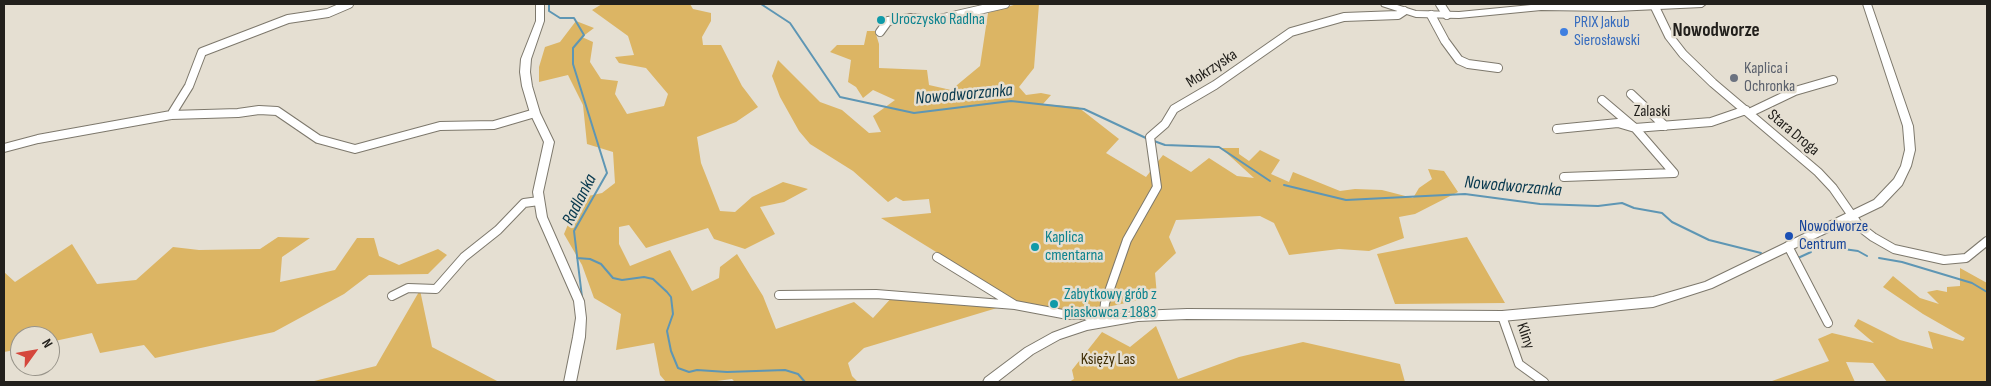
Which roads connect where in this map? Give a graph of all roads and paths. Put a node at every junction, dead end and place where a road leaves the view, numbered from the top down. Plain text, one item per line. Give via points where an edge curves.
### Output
1 (349, 4) edge
2 (540, 4) edge
3 (1005, 4) edge
4 (1385, 4) edge
5 (1440, 4) edge
6 (1702, 4) edge
7 (1867, 4) edge
8 (1613, 6) edge
9 (1655, 7) junction
10 (1404, 11) junction
11 (1431, 15) junction
12 (1447, 15) junction
13 (880, 32) dead end
14 (1498, 68) dead end
15 (1833, 80) dead end
16 (1631, 94) dead end
17 (1602, 100) dead end
18 (1747, 112) junction
19 (535, 113) junction
20 (171, 115) junction
21 (1665, 126) junction
22 (1635, 128) junction
23 (1557, 129) dead end
24 (4, 148) edge
25 (1564, 177) dead end
26 (539, 201) junction
27 (1852, 216) junction
28 (1987, 241) edge
29 (1788, 246) junction
30 (937, 257) dead end
31 (779, 295) dead end
32 (392, 296) dead end
33 (1016, 305) junction
34 (1502, 316) junction
35 (1100, 322) junction
36 (1828, 323) dead end
37 (570, 382) edge
38 (989, 382) edge
39 (1544, 382) edge

1 - 20 street via 328,13 288,19 202,52 189,86
2 - 19 main road via 540,21 526,59 525,72
3 - 13 street via 934,20 888,21
4 - 10 main road
5 - 12 street
6 - 9 main road
7 - 27 main road via 1905,115 1910,150 1902,175 1890,192 1878,203
8 - 9 main road
8 - 12 main road via 1540,7
9 - 18 street, Stara Droga via 1675,45
10 - 11 main road
10 - 35 street, Mokrzyska via 1398,16 1344,17 1291,32 1174,109 1165,124 1150,137 1157,187 1127,240
11 - 12 main road
11 - 14 street via 1459,60
15 - 18 street, Zalaski via 1795,91
16 - 21 street
17 - 22 street
18 - 21 street, Zalaski via 1711,122
18 - 27 street, Stara Droga via 1818,172
19 - 20 street via 494,125 440,126 355,149 318,139 277,111
19 - 26 main road via 549,142
20 - 24 street
21 - 22 street, Zalaski
22 - 23 street, Zalaski via 1618,123
22 - 25 street via 1674,173
26 - 32 street via 524,203 498,230 464,257 436,288 408,288
26 - 37 main road via 542,217 579,301 579,337
27 - 28 street, Stara Droga via 1860,227 1894,250 1931,259 1966,258
27 - 29 main road
29 - 34 main road via 1723,278 1672,298
29 - 36 street
30 - 33 street
31 - 33 street via 876,294
33 - 35 street via 1068,315 1086,315
34 - 35 main road via 1160,314
34 - 39 street, Kliny via 1519,364
35 - 38 main road via 1042,343

